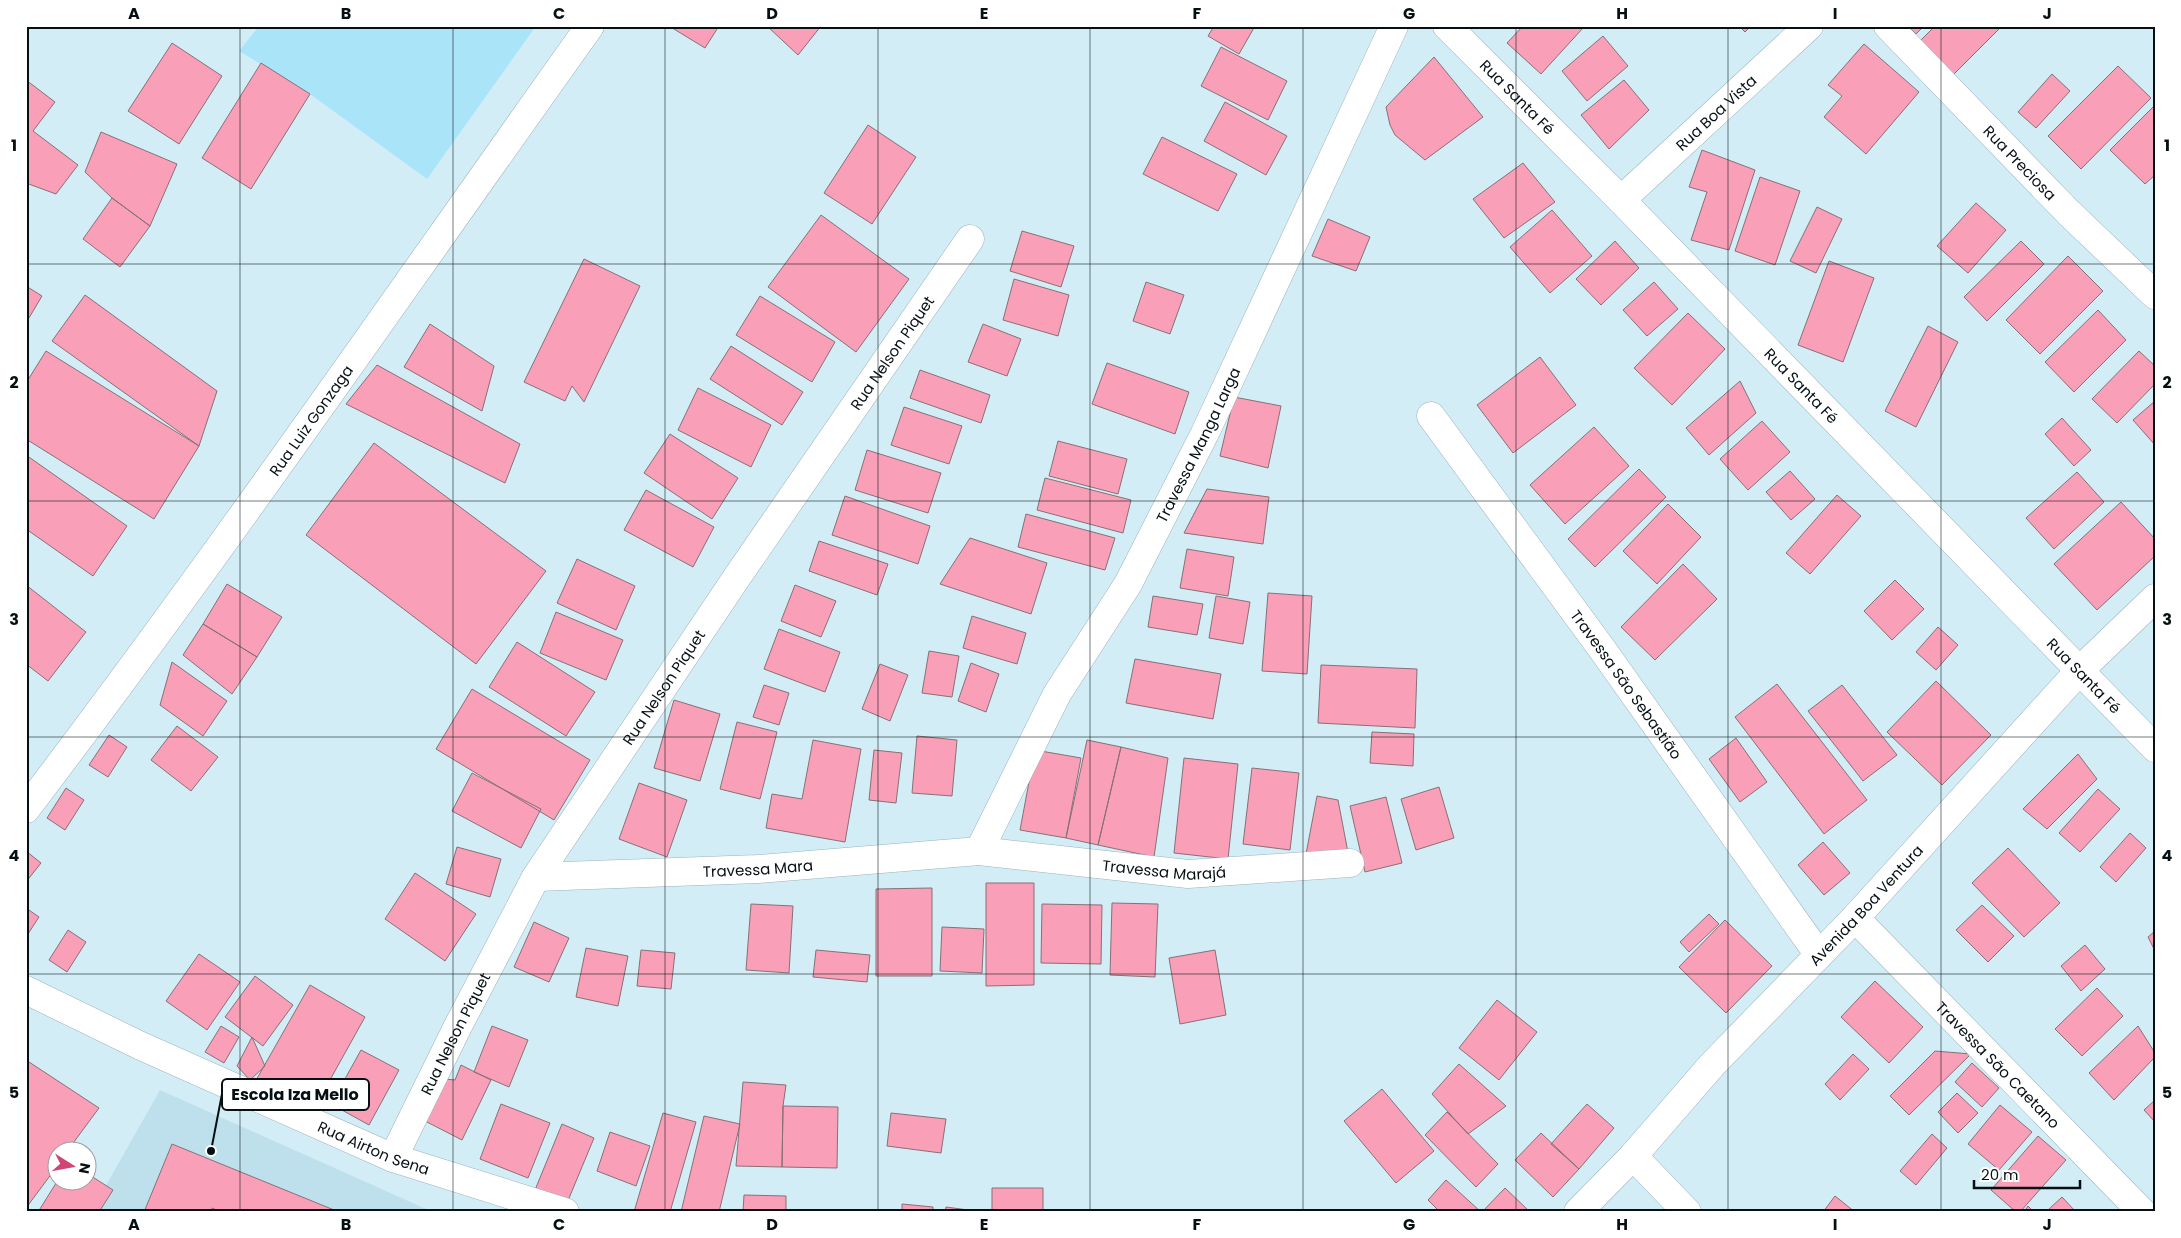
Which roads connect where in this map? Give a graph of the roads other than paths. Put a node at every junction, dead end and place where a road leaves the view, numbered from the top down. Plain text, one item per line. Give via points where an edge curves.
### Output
1 (590, 26) edge
2 (1394, 26) edge
3 (1447, 26) edge
4 (1809, 26) edge
5 (1888, 26) edge
6 (1621, 200) junction
7 (970, 239) dead end
8 (2155, 295) edge
9 (1430, 416) dead end
10 (2155, 598) edge
11 (2080, 670) junction
12 (2155, 748) edge
13 (26, 809) edge
14 (979, 851) junction
15 (1350, 863) dead end
16 (536, 877) junction
17 (1855, 918) junction
18 (1820, 955) junction
19 (26, 990) edge
20 (1633, 1156) junction
21 (393, 1158) junction
22 (565, 1212) edge
23 (1578, 1212) edge
24 (1688, 1212) edge
25 (2142, 1212) edge

1 - 13 street, Rua Luiz Gonzaga via 288,454 141,658
2 - 14 street, Travessa Manga Larga via 1205,433 1128,584 1057,694
3 - 6 street, Rua Santa Fé
4 - 6 street, Rua Boa Vista
5 - 8 street, Rua Preciosa via 2070,213
6 - 11 street, Rua Santa Fé
7 - 16 street, Rua Nelson Piquet via 737,577
9 - 18 street, Travessa São Sebastião via 1602,649
10 - 11 street, Avenida Boa Ventura
11 - 12 street, Rua Santa Fé
11 - 17 street, Avenida Boa Ventura
14 - 15 street, Travessa Marajá via 1188,874
14 - 16 street, Travessa Mara via 758,869
16 - 21 street, Rua Nelson Piquet
17 - 18 street, Avenida Boa Ventura
17 - 25 street, Travessa São Caetano
18 - 20 street, Avenida Boa Ventura via 1712,1065
19 - 21 street, Rua Airton Sena via 150,1050
20 - 23 street, Avenida Boa Ventura
20 - 24 street
21 - 22 street, Rua Airton Sena

